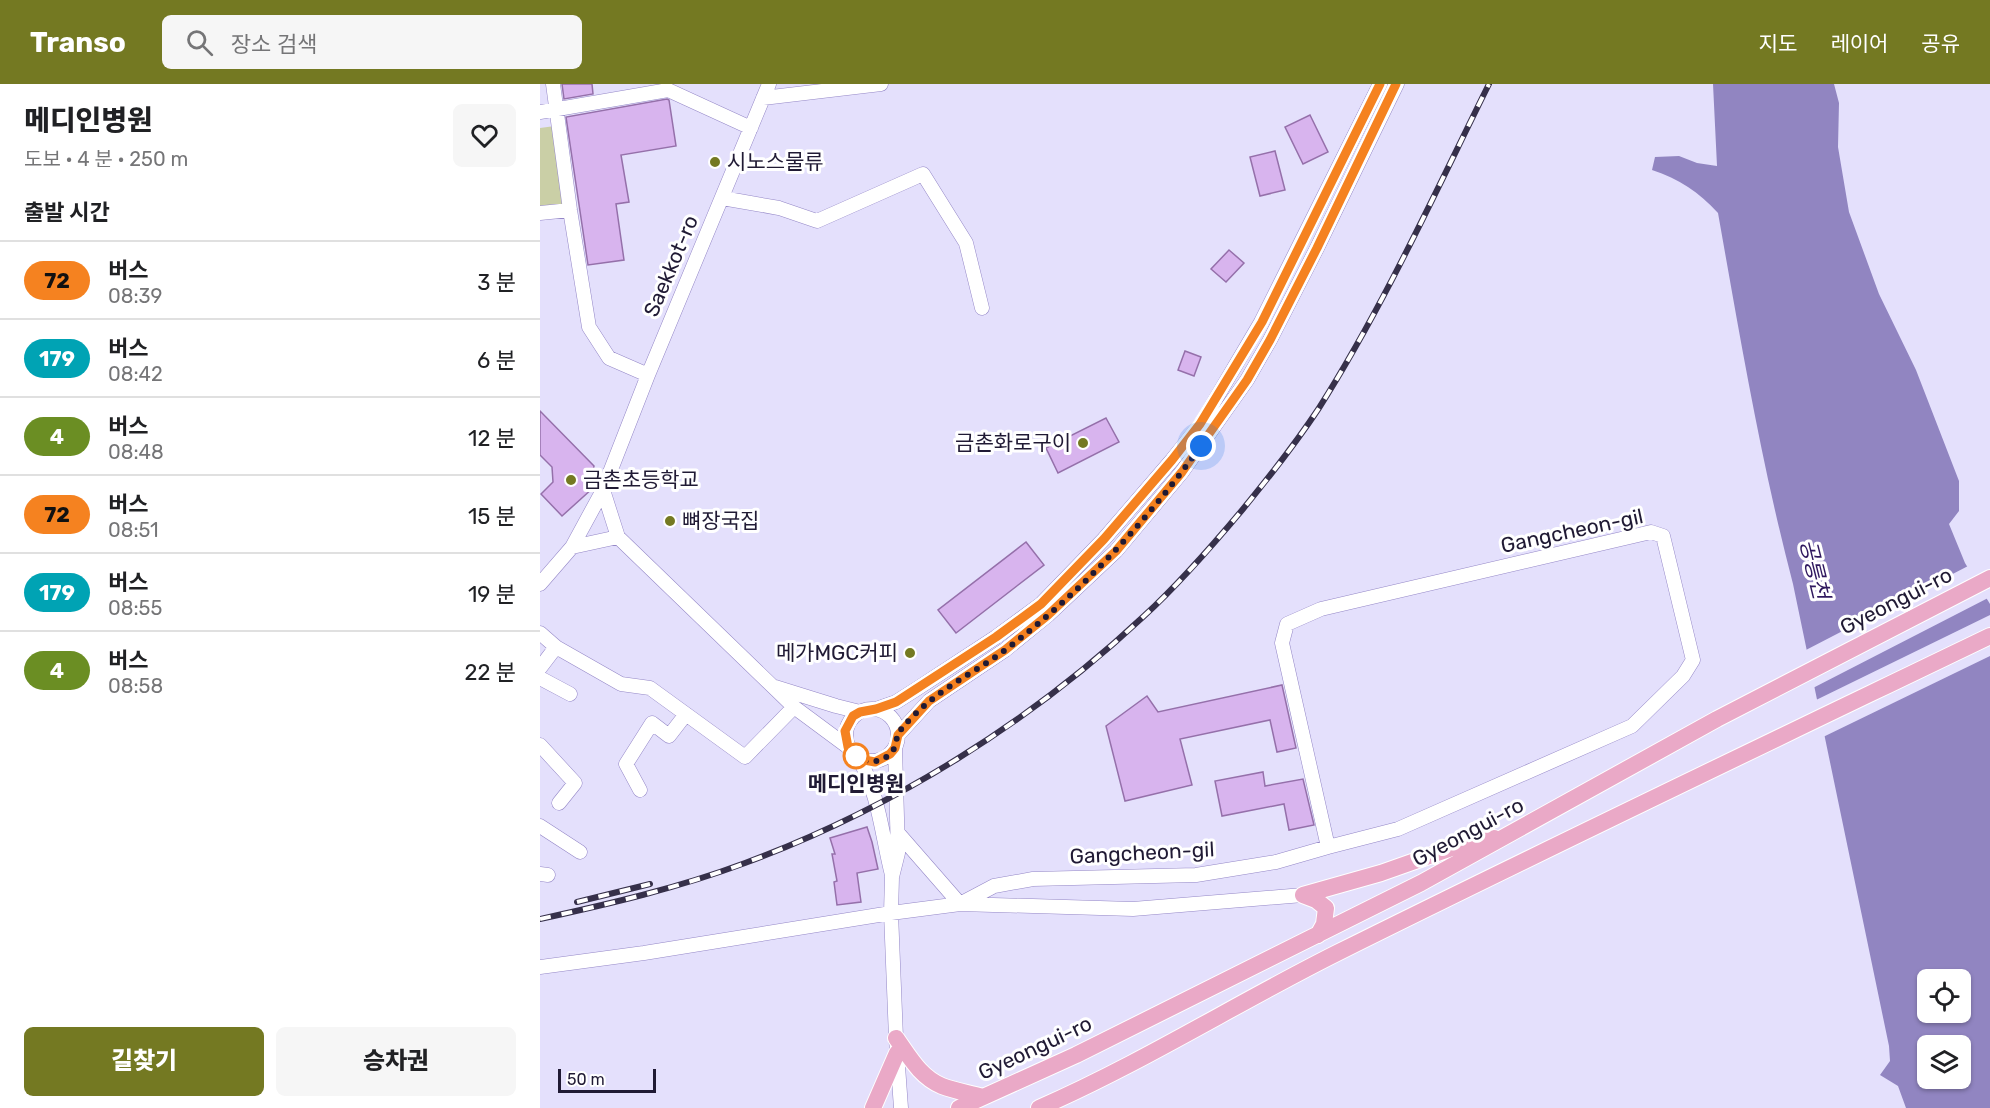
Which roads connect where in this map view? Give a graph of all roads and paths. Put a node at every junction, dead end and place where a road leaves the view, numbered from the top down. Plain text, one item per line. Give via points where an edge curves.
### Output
1 (553, 84) edge
2 (769, 84) edge
3 (881, 84) edge
4 (1380, 84) edge
5 (1396, 84) edge
6 (668, 87) edge
7 (763, 98) junction
8 (556, 110) junction
9 (540, 112) edge
10 (751, 128) junction
11 (722, 198) junction
12 (570, 210) junction
13 (540, 213) edge
14 (982, 308) dead end
15 (648, 375) junction
16 (603, 490) junction
17 (618, 537) junction
18 (569, 549) junction
19 (1990, 578) edge
20 (540, 584) edge
21 (540, 633) edge
22 (1990, 636) edge
23 (556, 647) junction
24 (540, 668) edge
25 (540, 678) edge
26 (770, 685) junction
27 (570, 694) dead end
28 (794, 707) junction
29 (876, 709) junction
30 (860, 712) junction
31 (686, 714) junction
32 (896, 741) junction
33 (540, 745) edge
34 (848, 747) junction
35 (859, 759) junction
36 (640, 790) dead end
37 (560, 803) dead end
38 (540, 826) edge
39 (898, 833) junction
40 (1513, 834) junction
41 (1328, 847) junction
42 (580, 852) dead end
43 (892, 877) junction
44 (1303, 895) junction
45 (960, 904) junction
46 (891, 913) junction
47 (1318, 935) junction
48 (540, 967) edge
49 (896, 1046) junction
50 (983, 1097) junction
51 (873, 1108) edge
52 (901, 1108) edge
53 (959, 1108) edge
54 (1039, 1108) edge

1 - 8 street
2 - 7 street, Saekkot-ro
3 - 7 street
4 - 29 street via 1262,322 1200,424 1172,460 1041,604 923,685
5 - 32 street via 1270,340 1247,380 1182,472 1116,551 1048,615 1005,650 929,701
6 - 8 street
6 - 10 street
7 - 10 street, Saekkot-ro
8 - 9 street
8 - 12 street
10 - 11 street, Saekkot-ro
11 - 14 street via 778,208 818,221 923,174 966,243
11 - 15 street, Saekkot-ro
12 - 13 street
12 - 15 street via 589,327 609,358
15 - 16 street, Saekkot-ro
16 - 17 street
16 - 18 street, Saekkot-ro
17 - 18 street
17 - 26 street
18 - 20 street
19 - 40 main road, Gyeongui-ro via 1717,719
21 - 23 street
22 - 54 main road via 1333,954 1142,1059
23 - 24 street
23 - 31 street via 621,684 650,688
25 - 27 street
26 - 28 street
26 - 30 street
28 - 31 street via 745,756
28 - 34 street
29 - 30 street
29 - 32 street via 894,721
30 - 34 street via 845,731
31 - 36 street via 669,736 652,723 626,764
32 - 35 street via 890,754 875,762
32 - 39 street
33 - 37 street via 575,783
34 - 35 street
35 - 43 street via 874,791
38 - 42 street
39 - 43 street
39 - 45 street
40 - 44 main road via 1463,844
40 - 47 main road, Gyeongui-ro
41 - 41 street, Gangcheon-gil via 1398,829 1632,726 1683,676 1693,660 1663,536 1651,532 1321,609 1287,624 1282,643
41 - 45 street, Gangcheon-gil via 1276,862 1196,875 1033,879 994,886
43 - 46 street
44 - 45 street via 1133,909
44 - 47 main road via 1326,908
45 - 46 street
46 - 48 street
46 - 49 street
47 - 50 main road, Gyeongui-ro
49 - 50 main road via 941,1086
49 - 51 main road
49 - 52 street
50 - 53 main road, Gyeongui-ro

